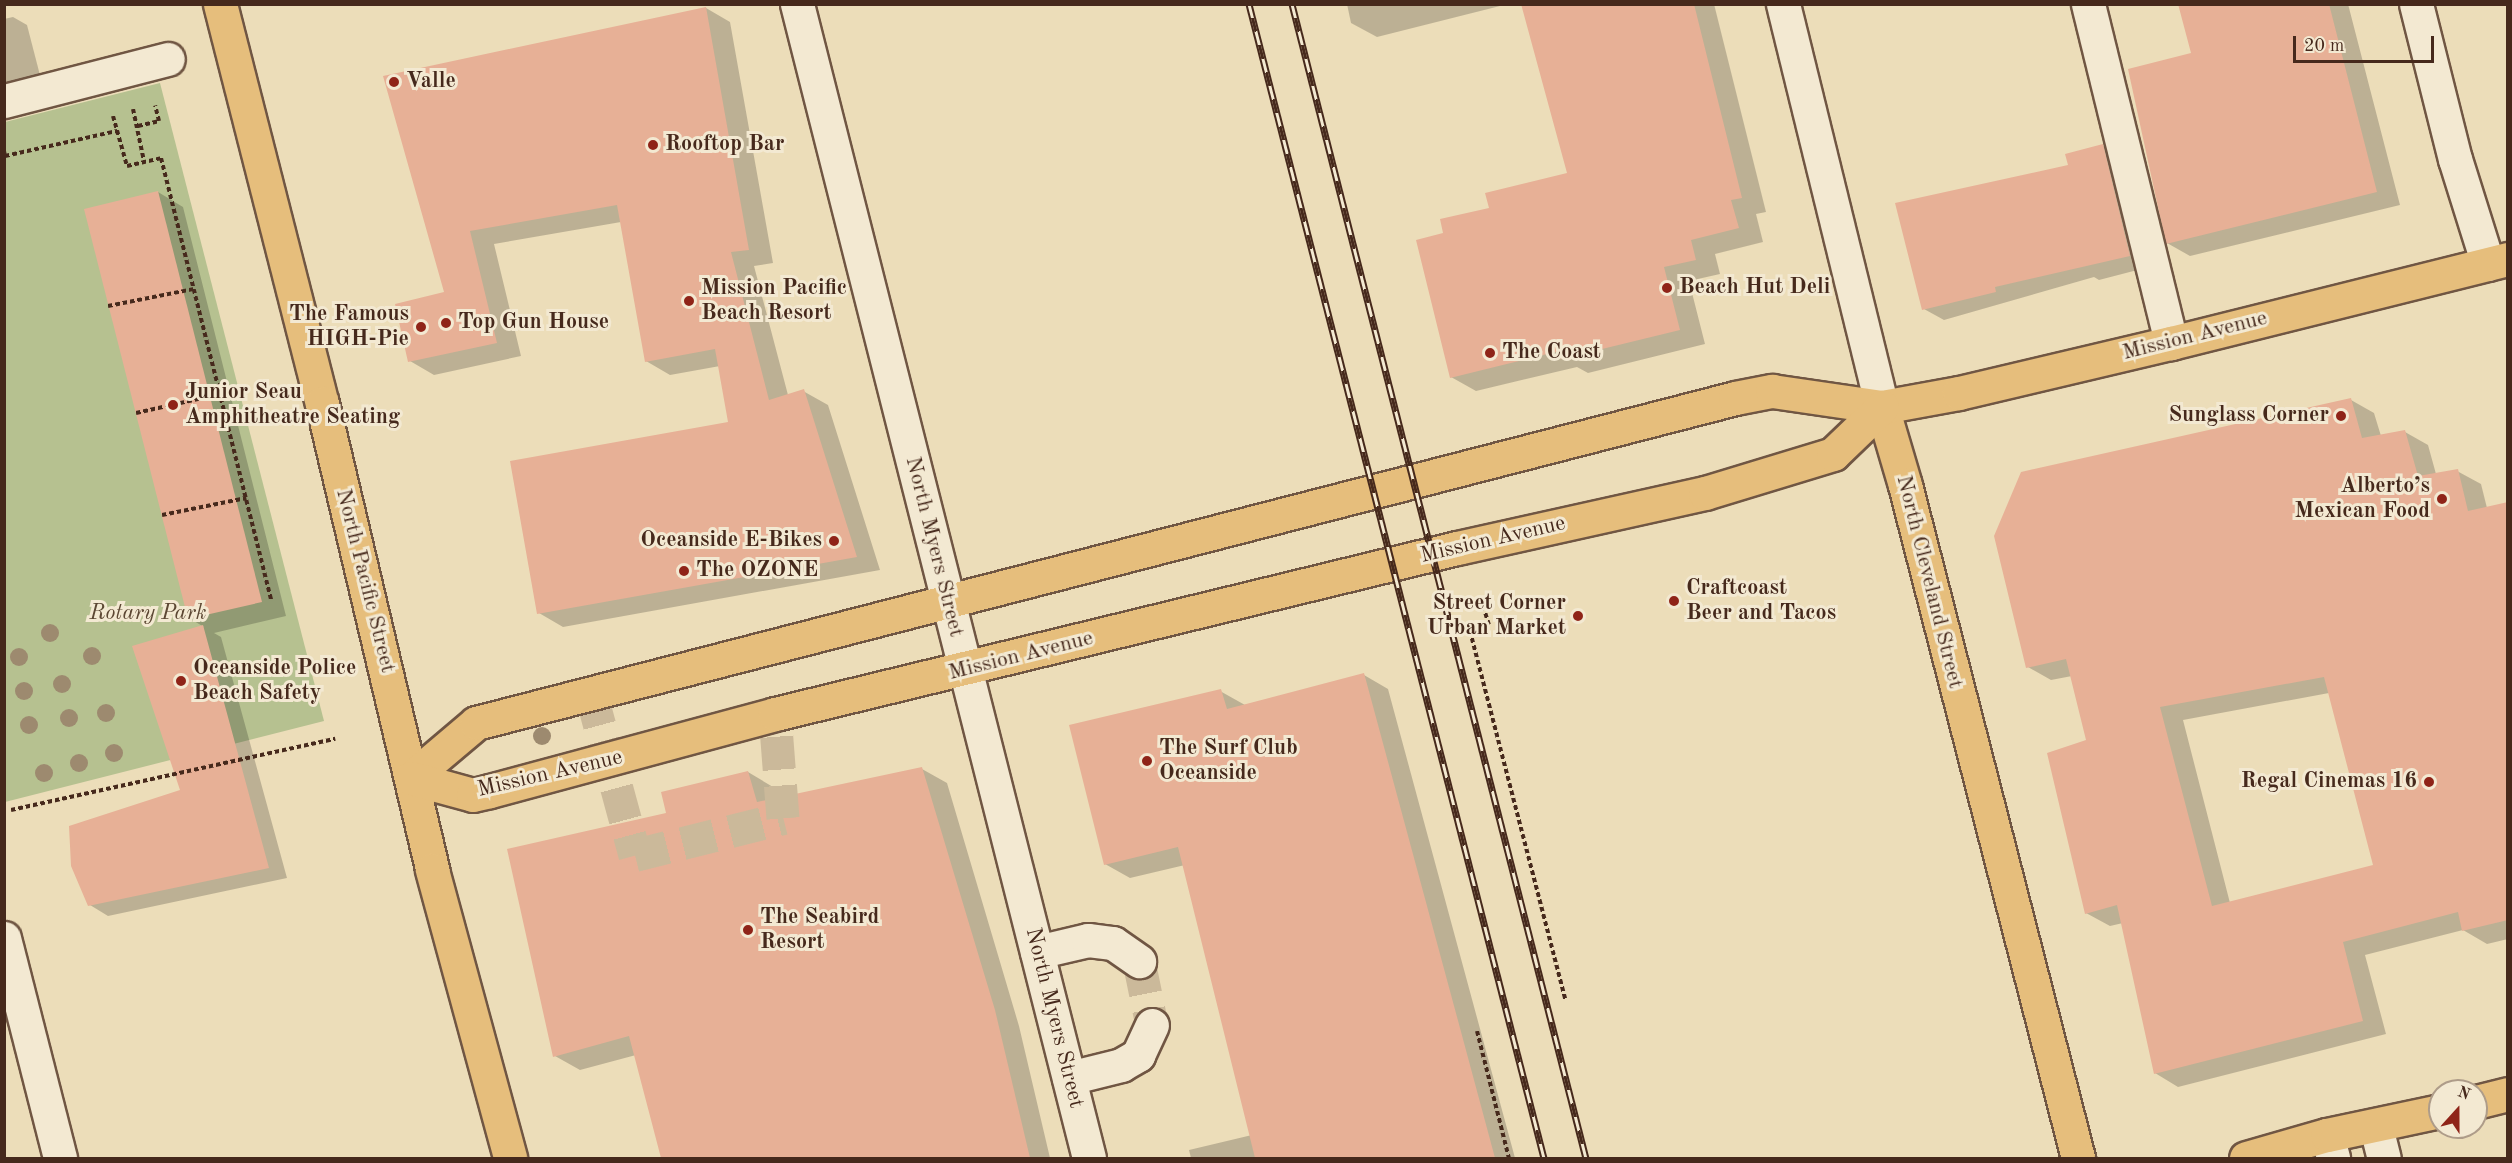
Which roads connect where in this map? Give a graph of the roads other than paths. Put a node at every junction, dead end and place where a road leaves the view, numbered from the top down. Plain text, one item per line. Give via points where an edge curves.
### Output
1 (220, 4) edge
2 (797, 4) edge
3 (1783, 4) edge
4 (2088, 4) edge
5 (2416, 4) edge
6 (168, 59) dead end
7 (4, 101) edge
8 (2498, 261) edge
9 (2171, 343) junction
10 (1882, 407) junction
11 (948, 600) junction
12 (965, 670) junction
13 (411, 778) junction
14 (4, 938) edge
15 (1037, 952) junction
16 (1139, 961) tunnel mouth
17 (1152, 1025) tunnel mouth
18 (1069, 1078) junction
19 (2508, 1094) edge
20 (2488, 1099) edge
21 (2428, 1114) edge
22 (2376, 1127) junction
23 (2330, 1147) edge
24 (60, 1158) edge
25 (510, 1158) edge
26 (1089, 1158) edge
27 (2078, 1158) edge
28 (2246, 1158) edge
29 (2384, 1158) edge

1 - 13 main road, North Pacific Street via 322,403
2 - 11 street, North Myers Street
3 - 10 street, North Cleveland Street
4 - 9 street
5 - 8 street via 2455,159
6 - 7 street
8 - 9 main road, Mission Avenue
9 - 10 main road, Mission Avenue
10 - 11 main road, Mission Avenue via 1772,391 1735,398
10 - 12 main road, Mission Avenue via 1833,454 1705,493 1456,548
10 - 27 main road, North Cleveland Street
11 - 12 street, North Myers Street
11 - 13 main road, Mission Avenue via 476,723
12 - 13 main road, Mission Avenue via 775,714 473,795
12 - 15 street, North Myers Street
13 - 25 main road, North Pacific Street
14 - 24 street
15 - 16 street via 1088,940 1113,943
15 - 18 street, North Myers Street
17 - 18 street via 1138,1055 1121,1065
18 - 26 street, North Myers Street
19 - 20 main road
21 - 22 main road
22 - 23 main road
22 - 29 street
23 - 28 main road

